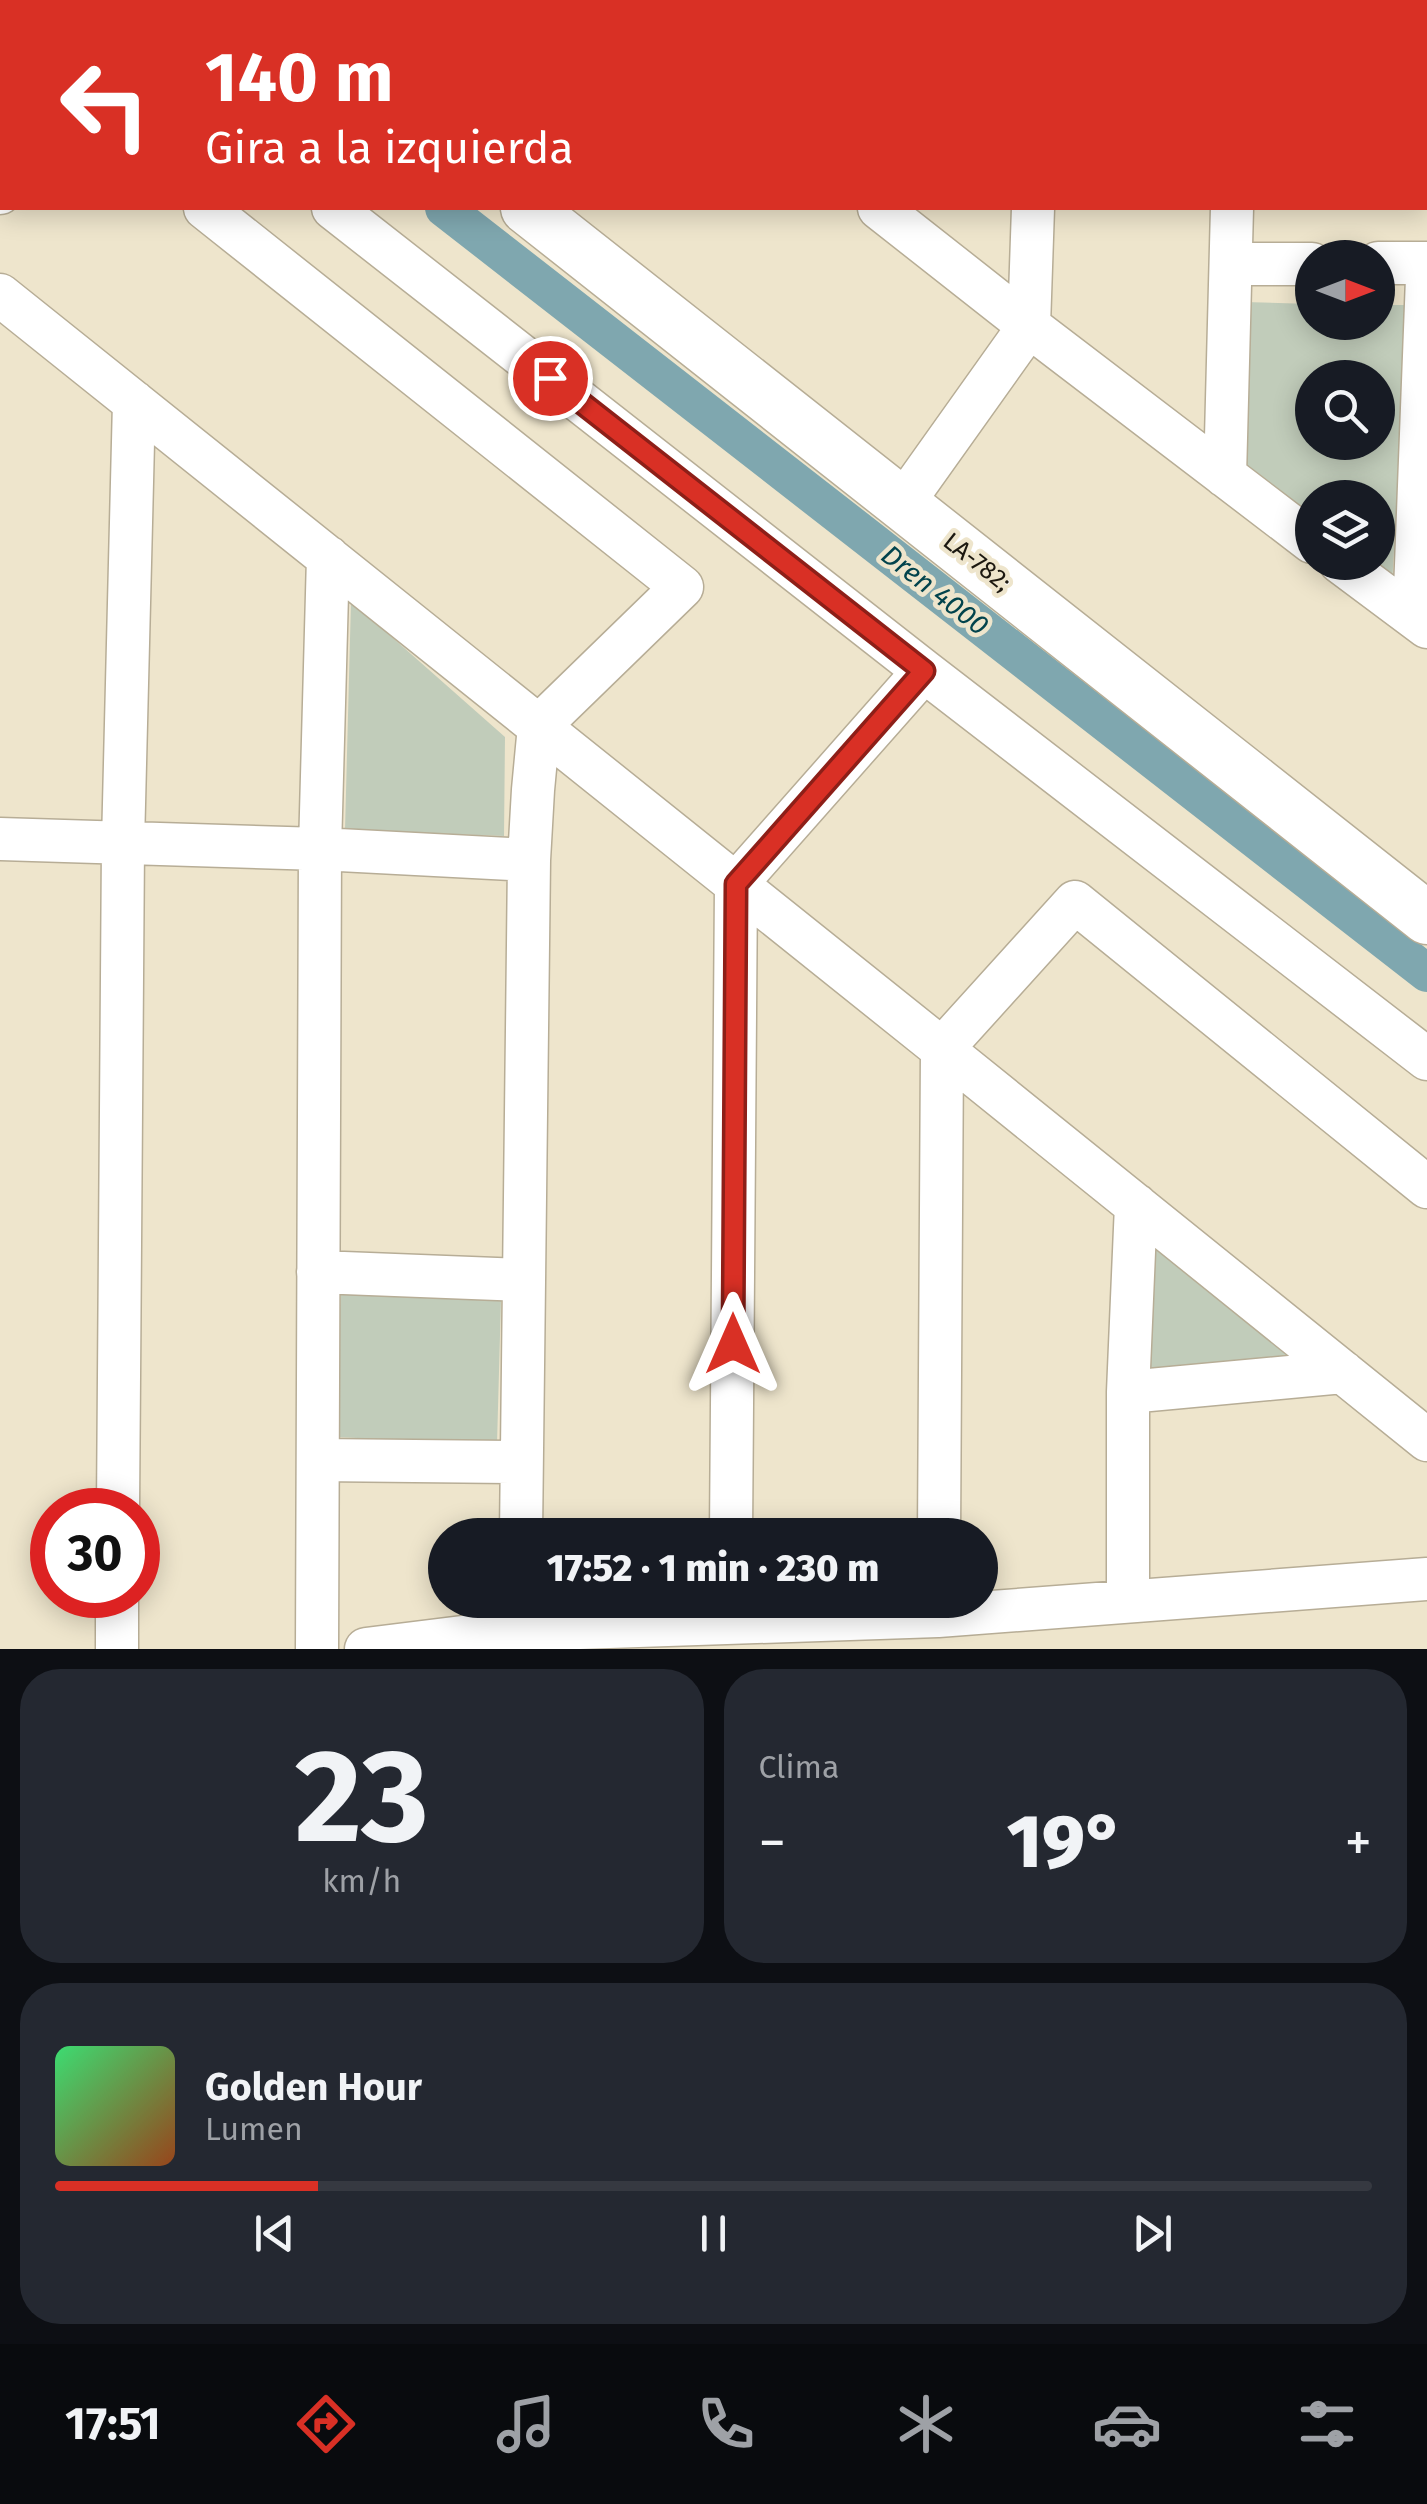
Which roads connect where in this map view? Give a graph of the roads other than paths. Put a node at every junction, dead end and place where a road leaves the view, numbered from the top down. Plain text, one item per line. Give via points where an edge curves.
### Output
1 (208, 210) edge
2 (336, 210) edge
3 (529, 210) edge
4 (882, 210) edge
5 (1033, 210) edge
6 (1232, 210) edge
7 (1427, 262) edge
8 (1395, 263) edge
9 (1230, 264) junction
10 (1295, 264) edge
11 (1427, 278) edge
12 (0, 295) edge
13 (1030, 326) junction
14 (134, 402) junction
15 (1225, 476) junction
16 (903, 504) junction
17 (1295, 529) edge
18 (328, 556) junction
19 (1364, 580) edge
20 (1420, 622) edge
21 (924, 671) junction
22 (540, 726) junction
23 (0, 839) edge
24 (124, 844) junction
25 (320, 849) junction
26 (529, 860) junction
27 (736, 884) junction
28 (1427, 918) edge
29 (942, 1048) junction
30 (1427, 1059) edge
31 (1427, 1187) edge
32 (1136, 1204) junction
33 (318, 1272) junction
34 (523, 1280) junction
35 (1343, 1372) junction
36 (1128, 1392) junction
37 (1427, 1440) edge
38 (318, 1460) junction
39 (521, 1462) junction
40 (118, 1488) edge
41 (521, 1518) edge
42 (731, 1518) edge
43 (939, 1518) edge
44 (1427, 1579) edge
45 (1128, 1601) junction
46 (998, 1606) edge
47 (117, 1618) edge
48 (506, 1618) edge
49 (117, 1649) edge
50 (317, 1649) edge
51 (366, 1649) edge

1 - 22 street via 682,587
2 - 21 street
3 - 16 street, LA-782;
4 - 13 street
5 - 13 street
6 - 9 street
7 - 8 street
9 - 10 street
9 - 15 street
11 - 20 street
12 - 14 street
13 - 15 street
13 - 16 street
14 - 18 street
14 - 24 street
15 - 17 street
16 - 28 street, LA-782;
18 - 22 street
18 - 25 street
19 - 20 street
21 - 27 street
21 - 30 street
22 - 26 street
22 - 27 street
23 - 24 street
24 - 25 street
24 - 40 street
25 - 26 street
25 - 33 street
26 - 34 street
27 - 29 street
27 - 42 street
29 - 31 street via 1074,902
29 - 32 street
29 - 43 street
32 - 35 street
32 - 36 street
33 - 34 street
33 - 38 street
34 - 39 street
35 - 36 street
35 - 37 street
36 - 45 street
38 - 39 street
38 - 50 street
39 - 41 street
44 - 45 street
45 - 46 street
47 - 49 street
48 - 51 street

